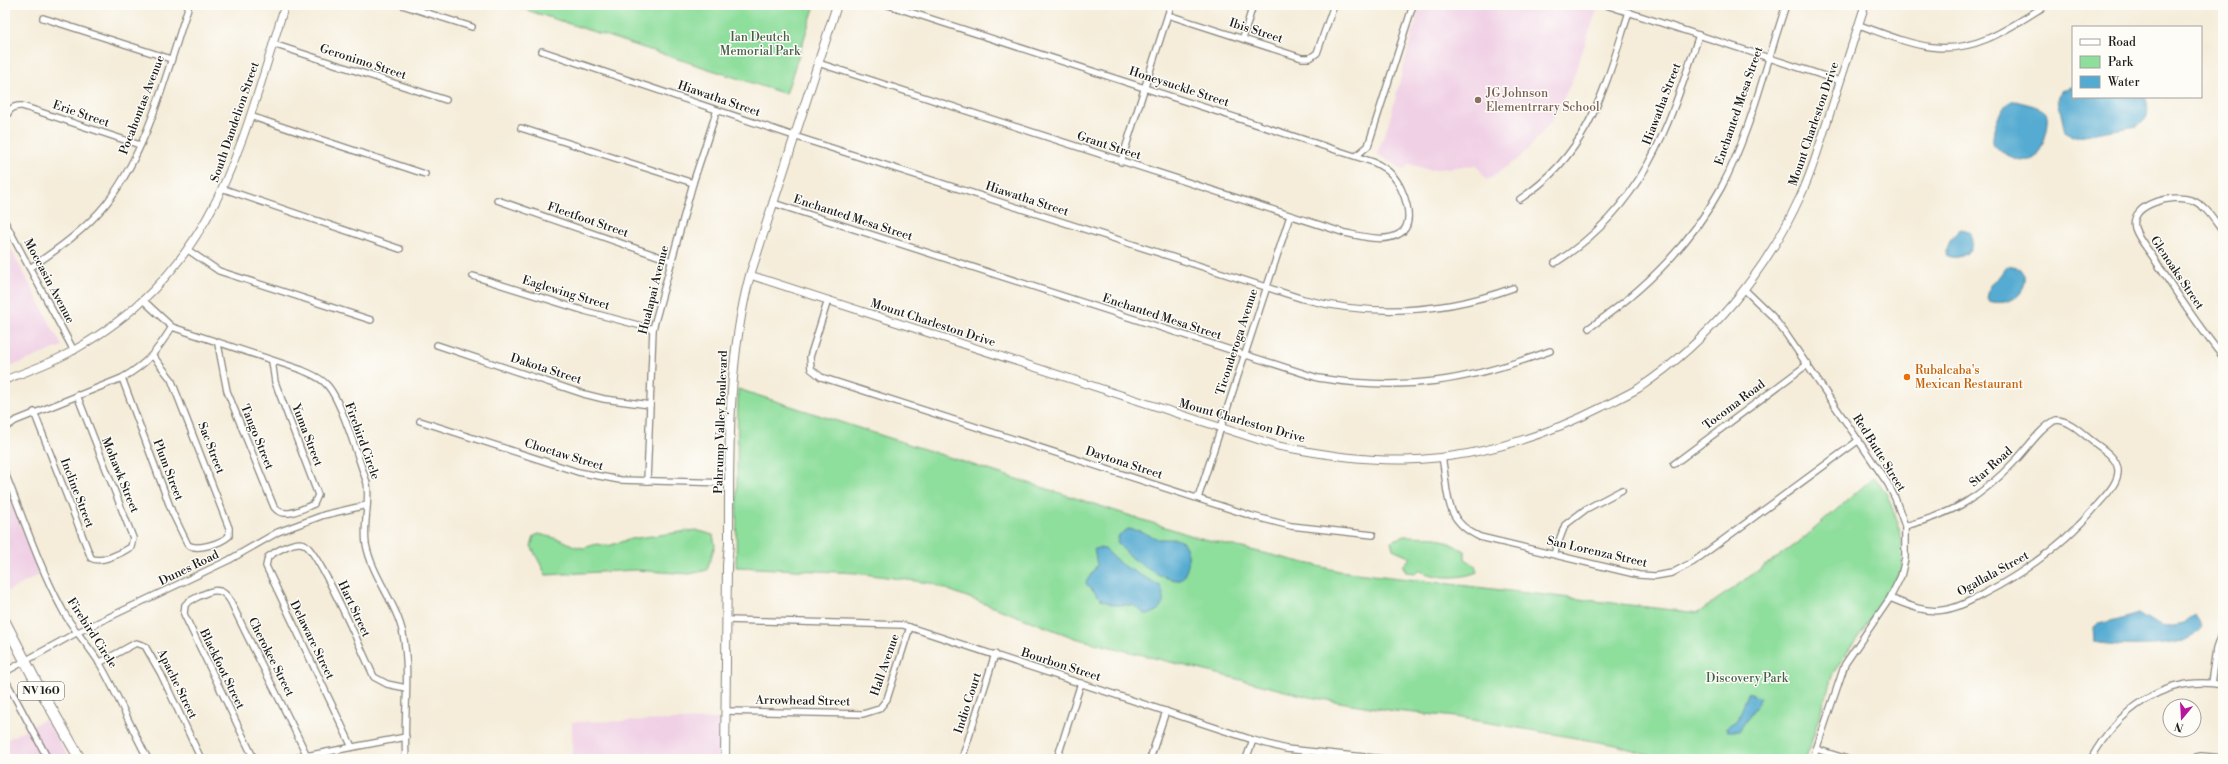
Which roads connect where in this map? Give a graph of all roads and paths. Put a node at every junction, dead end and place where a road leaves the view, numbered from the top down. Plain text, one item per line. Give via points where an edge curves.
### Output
1 (189, 5) edge
2 (285, 5) edge
3 (402, 5) edge
4 (837, 5) edge
5 (888, 5) edge
6 (1171, 5) edge
7 (1253, 5) edge
8 (1334, 5) edge
9 (1413, 5) edge
10 (1606, 5) edge
11 (1786, 5) edge
12 (1865, 5) edge
13 (2046, 5) edge
14 (1629, 12) junction
15 (1168, 15) junction
16 (43, 18) dead end
17 (1858, 25) junction
18 (472, 27) dead end
19 (1699, 35) junction
20 (1242, 38) junction
21 (273, 44) junction
22 (542, 51) dead end
23 (1768, 57) junction
24 (171, 60) junction
25 (818, 63) junction
26 (1840, 81) junction
27 (1145, 88) junction
28 (446, 100) dead end
29 (717, 110) junction
30 (250, 116) junction
31 (5, 120) edge
32 (521, 128) dead end
33 (794, 136) junction
34 (140, 145) junction
35 (1356, 156) junction
36 (1121, 162) junction
37 (425, 174) dead end
38 (693, 183) junction
39 (224, 188) junction
40 (1520, 199) dead end
41 (496, 200) dead end
42 (773, 203) junction
43 (1290, 216) junction
44 (5, 222) edge
45 (2223, 232) edge
46 (1395, 236) joint
47 (400, 249) dead end
48 (188, 250) junction
49 (672, 261) junction
50 (1555, 263) dead end
51 (30, 268) junction
52 (750, 275) junction
53 (474, 276) dead end
54 (1266, 287) junction
55 (1513, 288) dead end
56 (1744, 289) junction
57 (828, 300) junction
58 (144, 301) junction
59 (371, 320) dead end
60 (172, 327) junction
61 (1589, 328) dead end
62 (653, 329) junction
63 (218, 344) junction
64 (437, 345) dead end
65 (74, 350) junction
66 (1550, 351) dead end
67 (1244, 355) junction
68 (152, 356) junction
69 (2223, 357) edge
70 (272, 361) junction
71 (1808, 364) junction
72 (122, 378) junction
73 (5, 380) edge
74 (77, 395) junction
75 (650, 405) junction
76 (34, 412) junction
77 (420, 421) dead end
78 (5, 428) edge
79 (1221, 428) junction
80 (1859, 440) junction
81 (1442, 457) junction
82 (1674, 464) dead end
83 (5, 473) edge
84 (2117, 475) joint
85 (647, 481) junction
86 (730, 483) junction
87 (1622, 490) dead end
88 (1198, 498) junction
89 (367, 505) junction
90 (302, 508) joint
91 (1905, 526) junction
92 (1373, 535) dead end
93 (211, 544) joint
94 (283, 549) joint
95 (115, 554) joint
96 (1554, 554) junction
97 (201, 595) joint
98 (1890, 598) junction
99 (727, 620) junction
100 (5, 622) edge
101 (910, 627) junction
102 (2223, 629) edge
103 (76, 633) junction
104 (995, 654) junction
105 (25, 662) junction
106 (99, 663) junction
107 (5, 672) edge
108 (5, 679) edge
109 (1081, 683) junction
110 (2211, 683) junction
111 (2223, 685) edge
112 (406, 688) junction
113 (879, 709) joint
114 (725, 710) junction
115 (1166, 711) junction
116 (406, 737) junction
117 (1253, 740) junction
118 (352, 747) junction
119 (1816, 749) junction
120 (307, 756) junction
121 (1341, 757) edge
122 (2223, 758) edge
123 (48, 759) edge
124 (80, 759) edge
125 (148, 759) edge
126 (201, 759) edge
127 (254, 759) edge
128 (290, 759) edge
129 (406, 759) edge
130 (725, 759) edge
131 (962, 759) edge
132 (1057, 759) edge
133 (1150, 759) edge
134 (1246, 759) edge
135 (1384, 759) edge
136 (1812, 759) edge
137 (1847, 759) edge
138 (1986, 759) edge
139 (1991, 759) edge
140 (2012, 759) edge
141 (2090, 759) edge
142 (2188, 759) edge

1 - 24 street, Pocahontas Avenue
2 - 21 street, South Dandelion Street
3 - 18 street
4 - 25 main road, Pahrump Valley Boulevard
5 - 27 street, Honeysuckle Street
6 - 15 street
7 - 20 street
8 - 20 street, Ibis Street via 1321,47 1315,55 1302,58
9 - 35 street via 1368,146
10 - 14 street
11 - 23 street, Enchanted Mesa Street
12 - 17 street, Mount Charleston Drive
13 - 17 street via 1999,35 1962,47 1931,48
14 - 19 street
14 - 40 street via 1609,75 1588,126 1552,173
15 - 20 street, Ibis Street
15 - 27 street
16 - 24 street
17 - 26 street, Mount Charleston Drive
19 - 23 street
19 - 50 street, Hiawatha Street via 1666,132 1640,179 1609,219 1577,248
21 - 28 street, Geronimo Street
21 - 30 street, South Dandelion Street
22 - 29 street, Hiawatha Street
23 - 26 street
23 - 61 street, Enchanted Mesa Street via 1734,161 1707,212 1676,254 1650,281 1623,305
24 - 34 street, Pocahontas Avenue
25 - 33 main road, Pahrump Valley Boulevard
25 - 36 street, Grant Street
26 - 56 street, Mount Charleston Drive via 1801,196 1772,248
27 - 35 street, Honeysuckle Street
27 - 36 street
29 - 33 street, Hiawatha Street
29 - 38 street, Hualapai Avenue
30 - 37 street
30 - 39 street, South Dandelion Street
31 - 34 street, Erie Street via 10,109 22,106
32 - 38 street
33 - 42 main road, Pahrump Valley Boulevard
33 - 54 street, Hiawatha Street
34 - 51 street, Pocahontas Avenue via 127,172 106,205 82,230
35 - 46 street, Honeysuckle Street via 1383,167 1404,193 1408,218 1403,232
36 - 43 street, Grant Street
38 - 49 street, Hualapai Avenue
39 - 47 street
39 - 48 street, South Dandelion Street via 203,229
41 - 49 street, Fleetfoot Street
42 - 52 main road, Pahrump Valley Boulevard
42 - 67 street, Enchanted Mesa Street
43 - 46 street, Grant Street via 1367,237
43 - 54 street, Ticonderoga Avenue
44 - 51 street, Moccasin Avenue
45 - 69 street, Glenoaks Street via 2201,204 2181,198 2149,204 2136,218 2135,229 2139,236
48 - 58 street, South Dandelion Street
48 - 59 street via 220,271
49 - 62 street, Hualapai Avenue
51 - 65 street, Moccasin Avenue
52 - 57 street, Mount Charleston Drive
52 - 86 main road, Pahrump Valley Boulevard via 742,304 734,355
53 - 62 street, Eaglewing Street via 585,312
54 - 55 street, Hiawatha Street via 1333,306 1392,311 1439,308
54 - 67 street, Ticonderoga Avenue
56 - 71 street, Red Butte Street via 1772,316
56 - 81 street, Mount Charleston Drive via 1708,330 1638,388 1552,430 1504,446
57 - 79 street, Mount Charleston Drive
57 - 88 street, Daytona Street via 810,357 811,369 821,377
58 - 60 street, Firebird Circle
58 - 65 street, South Dandelion Street via 112,327
60 - 63 street, Firebird Circle
60 - 68 street
62 - 75 street, Hualapai Avenue
63 - 70 street, Firebird Circle
63 - 90 street, Tango Street via 227,391 274,507 287,514
64 - 75 street, Dakota Street via 584,394
65 - 73 street, South Dandelion Street
66 - 67 street, Enchanted Mesa Street via 1492,371 1442,381 1408,384 1318,378
67 - 79 street, Ticonderoga Avenue
68 - 72 street via 145,364
68 - 93 street, Sac Street via 171,379 229,528 225,539
70 - 89 street, Firebird Circle via 314,376 327,384 339,406 367,483
70 - 90 street, Yuma Street via 275,382 318,495 314,504
71 - 80 street, Red Butte Street
71 - 82 street, Tocoma Road
72 - 74 street
72 - 93 street, Plum Street via 172,512 188,545 197,548
74 - 76 street
74 - 95 street, Mohawk Street via 133,538 131,547
75 - 85 street, Hualapai Avenue
76 - 78 street
76 - 95 street, Incline Street via 89,554 94,560 99,560
77 - 85 street, Choctaw Street via 578,472 604,478
79 - 81 street, Mount Charleston Drive via 1278,446 1326,455 1367,459
79 - 88 street, Ticonderoga Avenue
80 - 91 street, Red Butte Street via 1896,498
80 - 96 street, San Lorenza Street via 1693,562 1672,573 1639,575
81 - 96 street, San Lorenza Street via 1449,502 1454,517 1463,528 1480,537
83 - 103 street, Firebird Circle via 49,583
84 - 91 street, Star Road via 2116,463 2110,456 2061,420 2051,423 1990,486 1972,499 1939,516
84 - 98 street, Ogallala Street via 2107,493 2074,530 2018,576 1968,602 1945,610 1922,609
85 - 86 street, Choctaw Street
86 - 99 main road, Pahrump Valley Boulevard
87 - 96 street via 1586,509 1565,525
88 - 92 street, Daytona Street via 1278,523
89 - 103 street, Dunes Road via 324,515 278,532 229,560
89 - 112 street, Firebird Circle via 366,545 401,627 406,658
91 - 98 street, Red Butte Street via 1905,559 1898,583
94 - 112 street, Hart Street via 297,543 309,547 323,570 374,677 387,684
94 - 118 street, Delaware Street via 268,557 266,566
97 - 120 street, Cherokee Street via 216,590 222,590 227,594
97 - 127 street, Blackfoot Street via 185,605 184,614
98 - 119 street, Red Butte Street via 1845,664
99 - 101 street, Bourbon Street via 891,624
99 - 114 main road, Pahrump Valley Boulevard
100 - 105 highway, NV 160
101 - 104 street, Bourbon Street
101 - 113 street, Hall Avenue via 887,699
102 - 110 street via 2216,649
103 - 105 street, Dunes Road
103 - 106 street, Firebird Circle
104 - 109 street, Bourbon Street
104 - 131 street, Indio Court
105 - 107 street, Dunes Road
105 - 124 highway, NV 160
106 - 125 street, Firebird Circle
106 - 126 street, Apache Street via 136,643 145,646
108 - 123 street
109 - 115 street, Bourbon Street
109 - 132 street
110 - 111 street
110 - 141 street via 2176,687 2145,698 2110,728
112 - 116 street, Firebird Circle
113 - 114 street, Arrowhead Street via 863,714
114 - 130 main road, Pahrump Valley Boulevard
115 - 117 street, Bourbon Street
115 - 133 street
116 - 118 street
116 - 129 street, Firebird Circle
117 - 121 street, Bourbon Street via 1286,749
117 - 134 street
118 - 120 street
119 - 136 street, Red Butte Street
119 - 137 street
120 - 128 street
121 - 135 street, Bourbon Street
122 - 142 street via 2201,756
138 - 139 street
139 - 140 street

